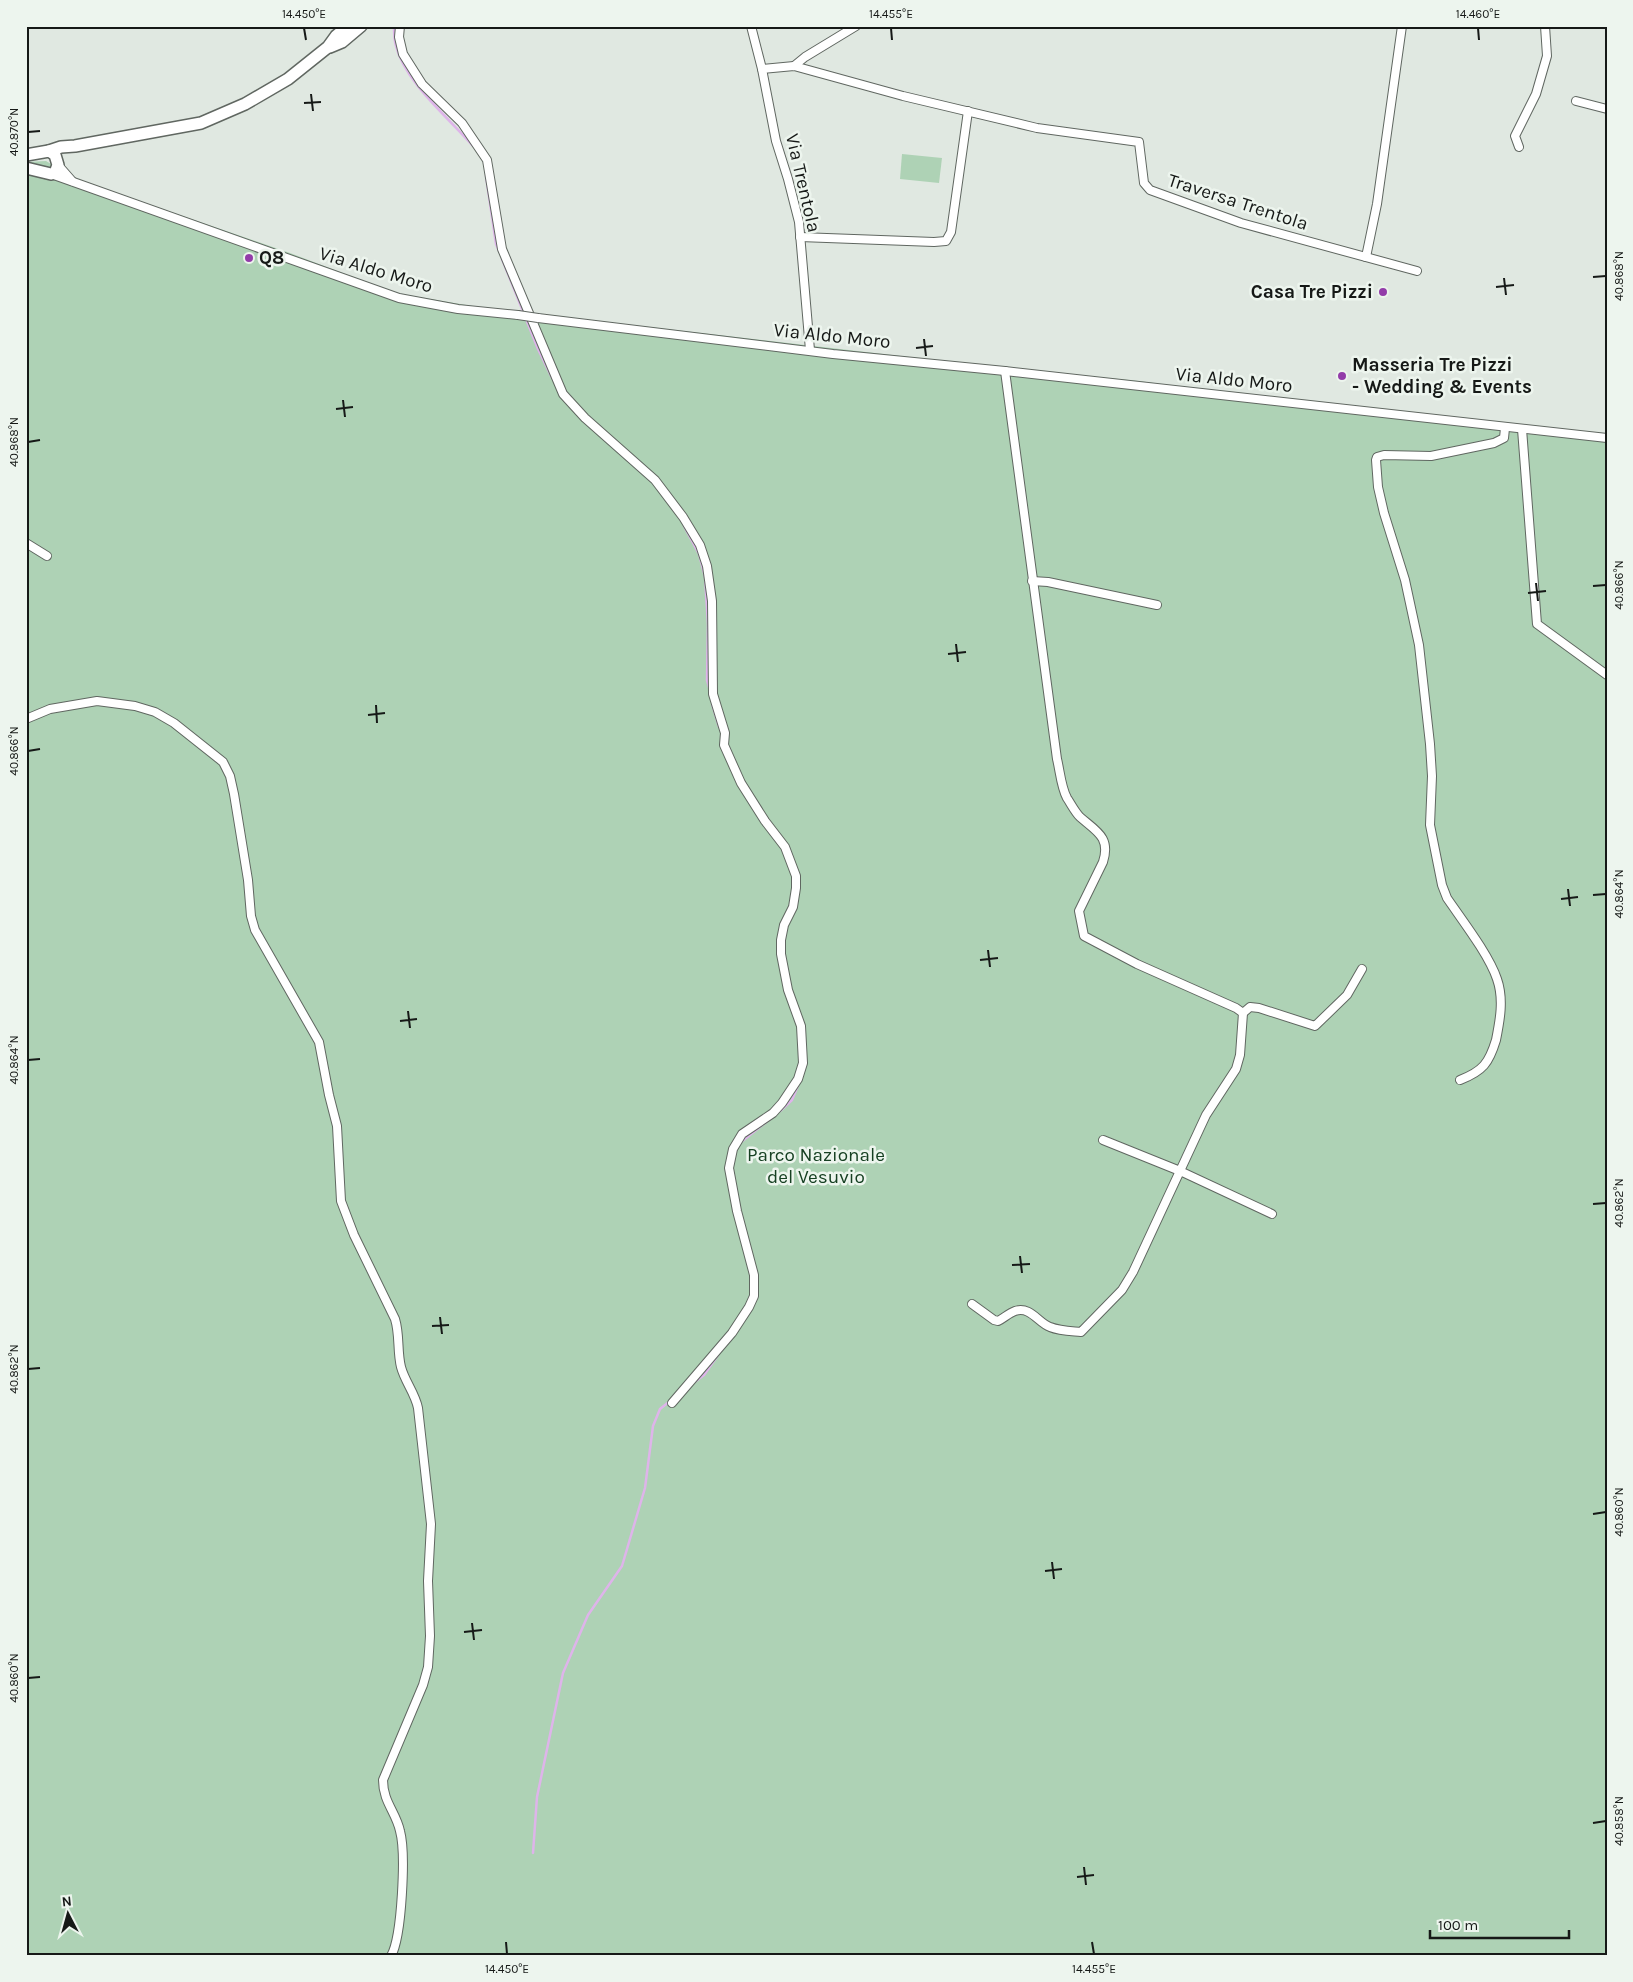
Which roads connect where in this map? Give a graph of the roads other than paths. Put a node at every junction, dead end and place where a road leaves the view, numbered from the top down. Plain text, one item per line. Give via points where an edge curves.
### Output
1 (348, 26) edge
2 (361, 26) edge
3 (400, 26) edge
4 (751, 26) edge
5 (856, 26) edge
6 (1402, 26) edge
7 (1545, 26) edge
8 (328, 47) junction
9 (794, 66) junction
10 (762, 68) junction
11 (1576, 101) dead end
12 (1607, 109) edge
13 (968, 111) junction
14 (75, 146) junction
15 (1519, 147) dead end
16 (49, 151) junction
17 (26, 155) edge
18 (56, 167) junction
19 (26, 168) edge
20 (72, 181) junction
21 (800, 237) junction
22 (1366, 257) junction
23 (1417, 272) dead end
24 (810, 350) junction
25 (1005, 370) junction
26 (1505, 428) junction
27 (1522, 430) junction
28 (1607, 438) edge
29 (26, 544) edge
30 (47, 556) dead end
31 (1032, 581) junction
32 (1157, 605) dead end
33 (1607, 675) edge
34 (26, 719) edge
35 (1362, 969) dead end
36 (1243, 1013) junction
37 (1460, 1080) dead end
38 (1103, 1140) dead end
39 (1180, 1171) junction
40 (1272, 1214) dead end
41 (972, 1304) dead end
42 (672, 1403) dead end
43 (391, 1956) edge

1 - 8 main road
2 - 8 main road via 342,42
3 - 42 street via 403,54 422,84 462,123 487,160 502,249 563,394 585,418 656,480 700,545 712,601 713,694 725,733 724,745 741,783 785,847 796,876 793,907 784,925 781,954 788,990 801,1026 804,1063 782,1103 742,1134 733,1149 729,1168 754,1275 754,1296 732,1333
4 - 10 street, Via Trentola
5 - 9 street
6 - 22 street via 1379,195
7 - 15 street via 1547,56 1536,94 1516,136
8 - 14 main road via 288,79 245,104 200,123
9 - 10 street, Traversa Trentola
9 - 13 street, Traversa Trentola
10 - 21 street, Via Trentola
11 - 12 street
13 - 21 street via 951,232 946,241
13 - 22 street, Traversa Trentola via 1037,128 1139,142 1144,183 1150,190 1241,223
14 - 16 main road
14 - 18 main road
16 - 17 main road
16 - 18 main road via 55,155
18 - 19 main road
18 - 20 street, Via Aldo Moro
18 - 20 street, Via Aldo Moro
20 - 24 street, Via Aldo Moro, bridge via 399,298 458,309
21 - 24 street, Via Trentola
22 - 23 street, Traversa Trentola
24 - 25 street, Via Aldo Moro
25 - 26 street, Via Aldo Moro
25 - 31 street
26 - 27 street, Via Aldo Moro
26 - 37 street via 1504,438 1494,443 1431,456 1384,455 1376,460 1378,487 1418,645 1430,744 1430,825 1442,886 1493,968 1500,993 1500,1018 1493,1049 1477,1074
27 - 28 street, Via Aldo Moro
27 - 33 street via 1538,624
29 - 30 street
31 - 32 street
31 - 36 street via 1057,759 1066,796 1078,816 1096,830 1106,844 1103,862 1078,912 1084,936
34 - 43 street via 50,709 97,700 135,706 174,723 223,762 234,794 255,930 321,1049 337,1126 341,1201 354,1235 396,1319 403,1374 418,1408 431,1524 428,1667 424,1685 383,1780 387,1804 399,1825 402,1840 402,1896 396,1944
35 - 36 street via 1347,995 1315,1026 1259,1008 1250,1007
36 - 39 street via 1236,1069 1206,1115
38 - 39 street
39 - 40 street
39 - 41 street via 1126,1284 1081,1332 1047,1326 1032,1313 1023,1311 994,1320

